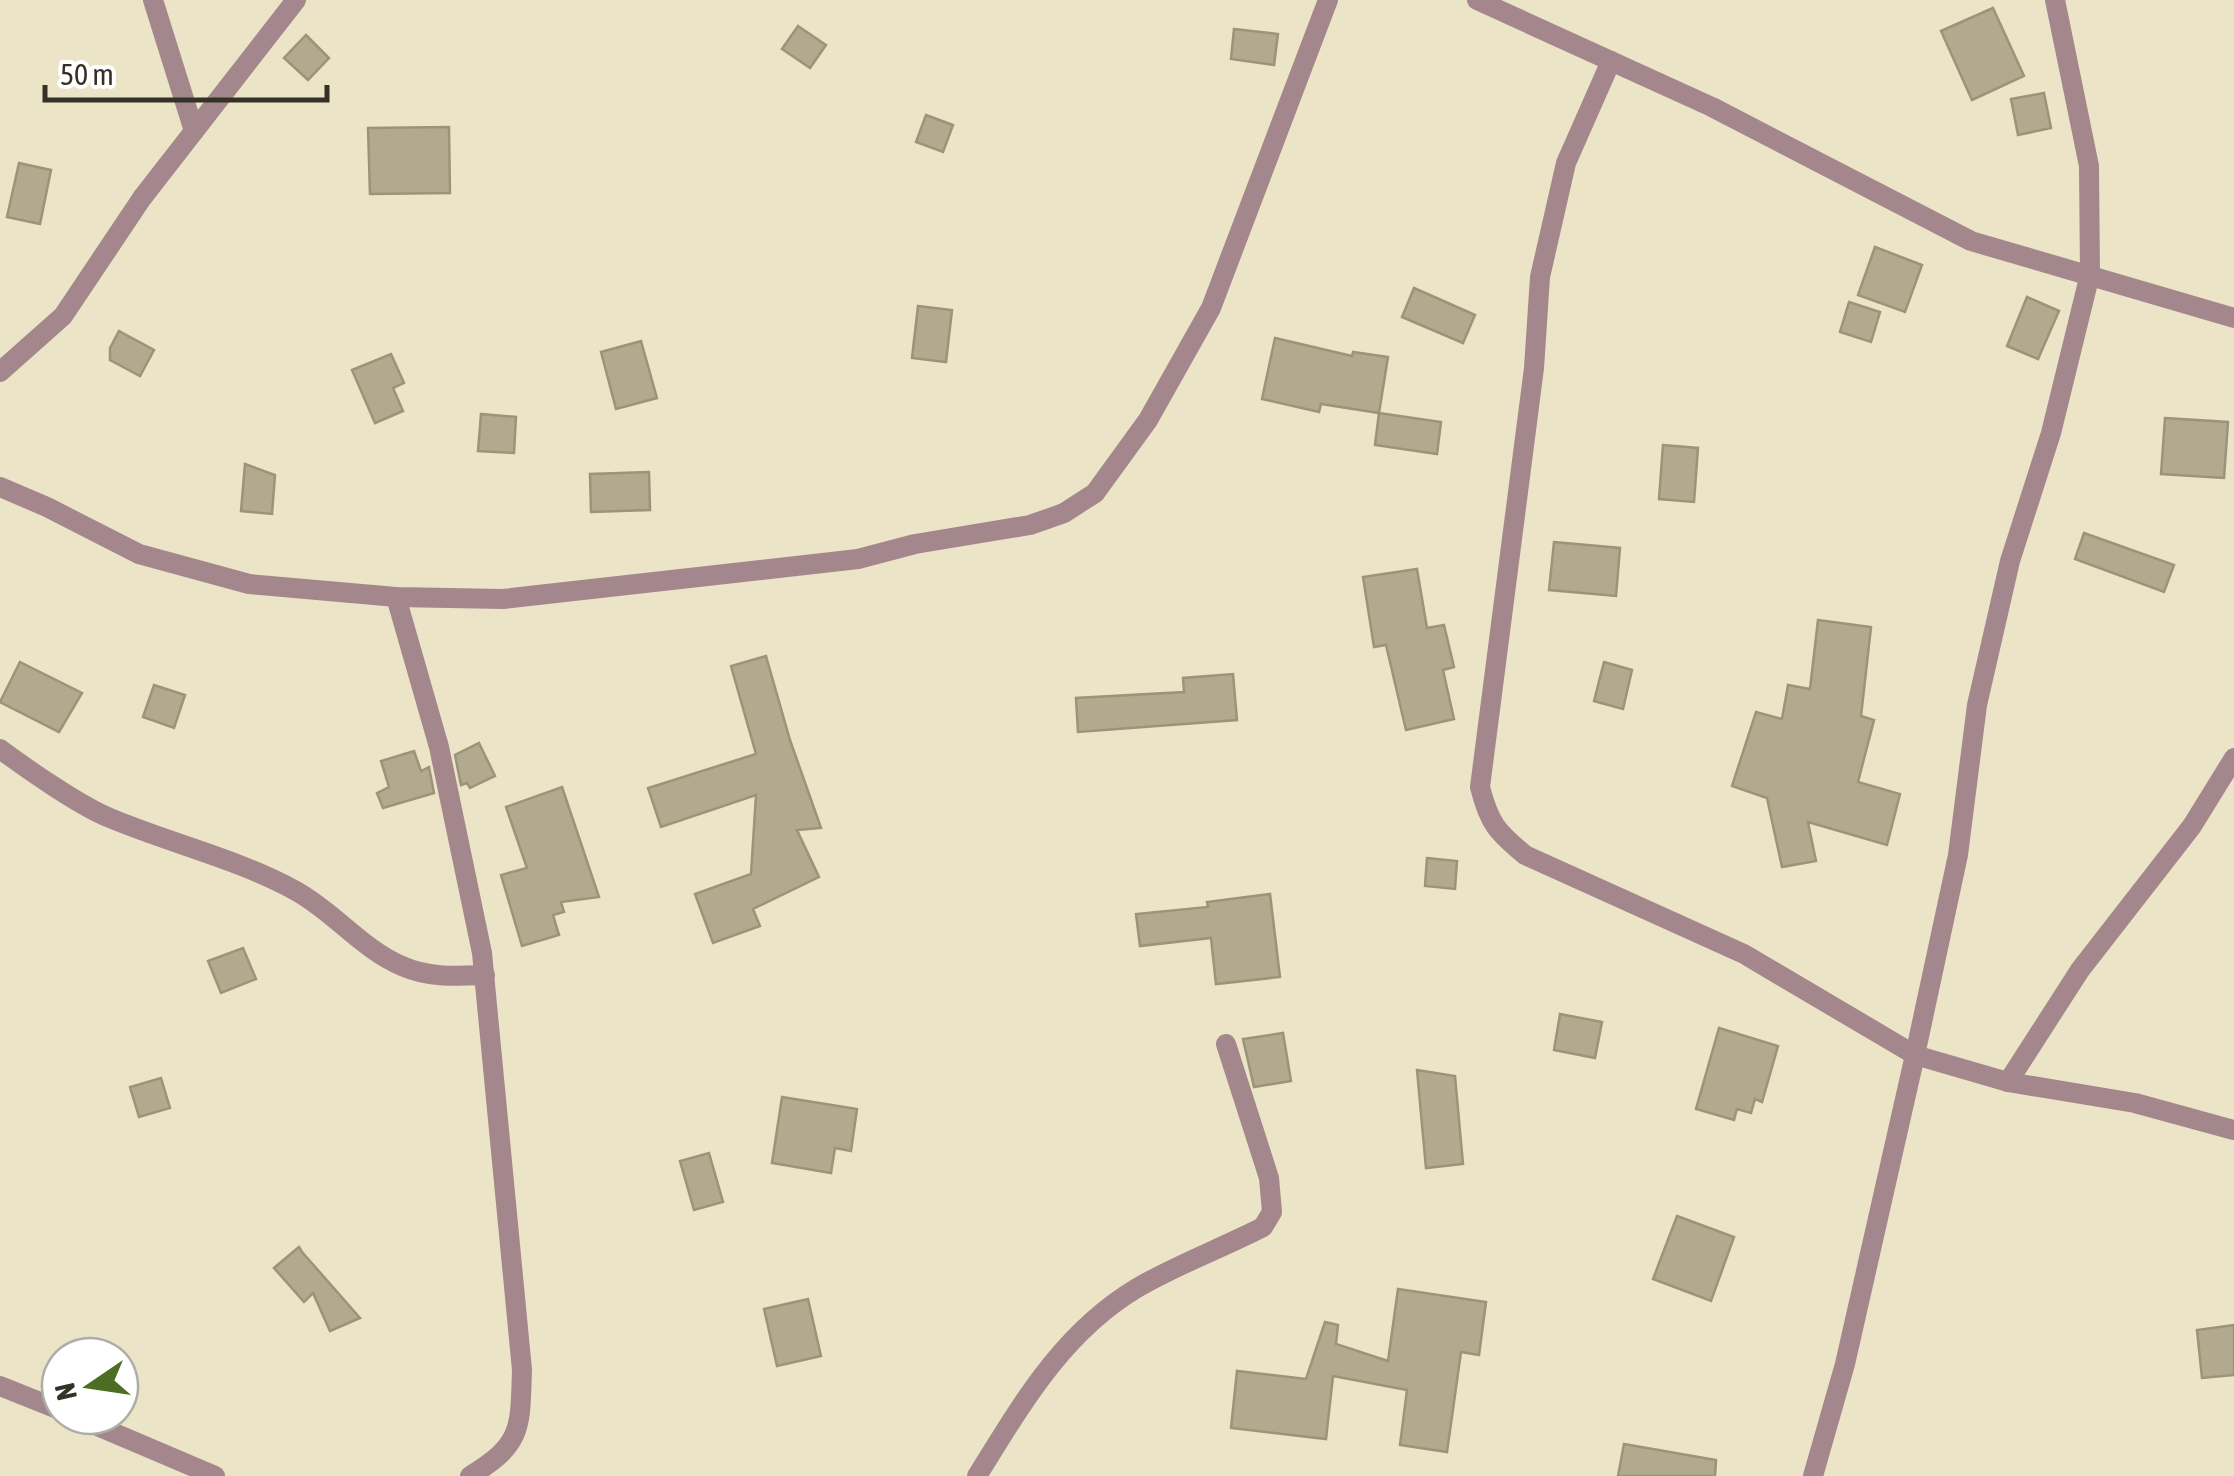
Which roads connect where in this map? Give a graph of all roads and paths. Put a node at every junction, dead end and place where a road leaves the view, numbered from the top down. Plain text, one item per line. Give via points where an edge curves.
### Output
1 (153, 0) edge
2 (296, 0) edge
3 (1328, 0) edge
4 (1477, 0) edge
5 (2055, 0) edge
6 (1611, 61) junction
7 (194, 131) junction
8 (2090, 274) junction
9 (2234, 318) edge
10 (0, 372) edge
11 (0, 487) edge
12 (396, 597) junction
13 (0, 749) edge
14 (2234, 758) edge
15 (485, 975) junction
16 (1226, 1044) dead end
17 (1915, 1055) junction
18 (2008, 1082) junction
19 (2234, 1130) edge
20 (0, 1386) edge
21 (40, 1402) edge
22 (121, 1436) edge
23 (215, 1476) edge
24 (470, 1476) edge
25 (977, 1476) edge
26 (1812, 1476) edge

1 - 7 street
2 - 7 street
3 - 12 street via 1210,308 1148,420 1095,493 1064,513 858,560 503,600
4 - 6 street
5 - 8 street via 2088,166
6 - 8 street via 1971,241
6 - 17 street via 1566,164 1540,277 1480,787 1486,814 1525,855 1744,954
7 - 10 street via 64,316
8 - 9 street
8 - 17 street via 1981,687 1958,855
11 - 12 street via 139,554 248,584
12 - 15 street via 439,747
13 - 15 street via 107,817 296,891 401,966 423,974
14 - 18 street via 2192,826 2080,970
15 - 24 street via 522,1370 514,1440
16 - 25 street via 1269,1178 1272,1212 1263,1226 1137,1288 1087,1324 1035,1383
17 - 18 street
17 - 26 street via 1845,1364
18 - 19 street via 2135,1103
20 - 21 street
22 - 23 street

